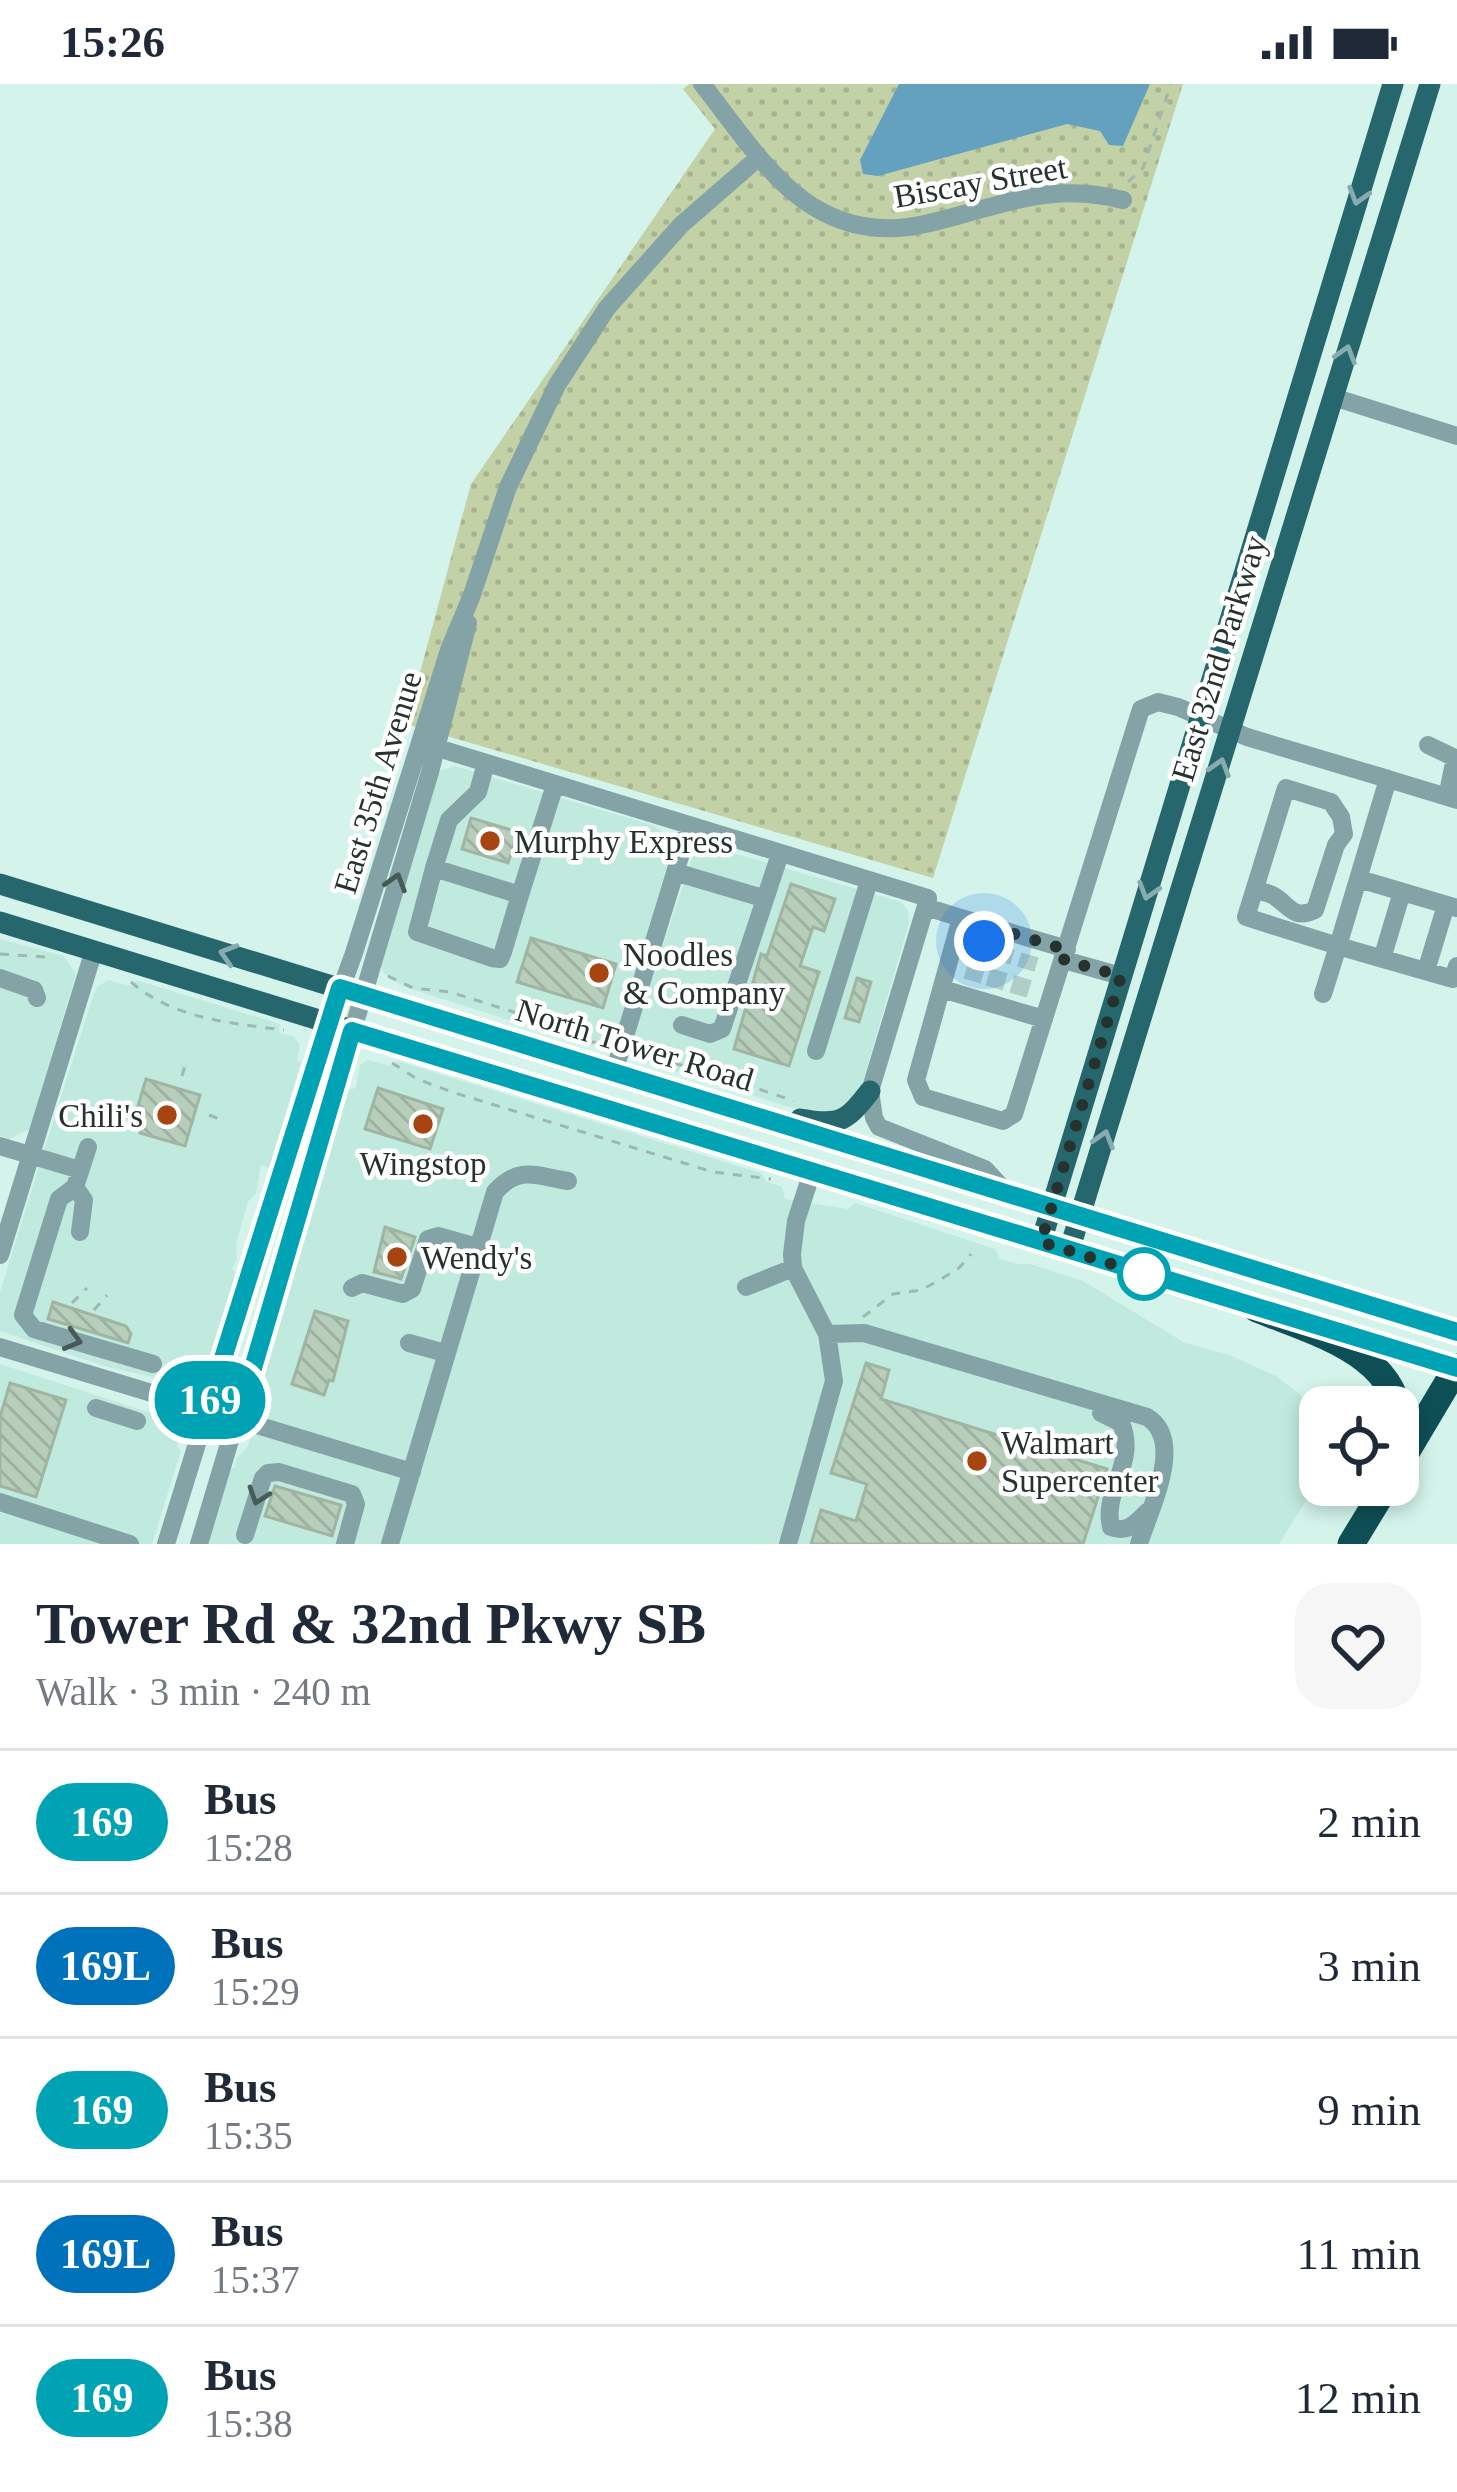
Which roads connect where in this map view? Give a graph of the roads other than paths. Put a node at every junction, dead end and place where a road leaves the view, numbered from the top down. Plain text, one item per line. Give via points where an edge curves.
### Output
1 (702, 84) edge
2 (1393, 84) edge
3 (1430, 84) edge
4 (758, 158) junction
5 (1123, 200) road end
6 (1333, 398) junction
7 (1457, 436) edge
8 (1200, 714) junction
9 (1232, 728) junction
10 (429, 745) junction
11 (1428, 745) dead end
12 (486, 764) junction
13 (1388, 779) junction
14 (555, 784) junction
15 (1452, 798) edge
16 (689, 826) junction
17 (1344, 834) junction
18 (1369, 842) junction
19 (780, 854) junction
20 (434, 868) junction
21 (675, 872) junction
22 (1359, 879) junction
23 (869, 881) junction
24 (0, 884) edge
25 (1255, 890) junction
26 (1402, 892) junction
27 (520, 895) junction
28 (764, 898) junction
29 (928, 899) junction
30 (1452, 906) edge
31 (962, 918) junction
32 (0, 922) edge
33 (1338, 946) junction
34 (94, 950) junction
35 (1065, 955) junction
36 (1382, 959) junction
37 (1457, 966) edge
38 (1426, 971) junction
39 (1121, 976) junction
40 (0, 978) edge
41 (340, 988) junction
42 (942, 989) junction
43 (1323, 994) dead end
44 (364, 995) junction
45 (38, 998) dead end
46 (1044, 1019) junction
47 (328, 1023) junction
48 (682, 1025) dead end
49 (352, 1031) junction
50 (816, 1052) dead end
51 (614, 1072) junction
52 (870, 1090) junction
53 (740, 1110) junction
54 (0, 1147) edge
55 (88, 1147) dead end
56 (31, 1156) junction
57 (812, 1172) junction
58 (78, 1178) junction
59 (568, 1181) dead end
60 (1007, 1192) junction
61 (1051, 1205) junction
62 (1080, 1214) junction
63 (80, 1232) dead end
64 (1041, 1242) junction
65 (476, 1247) junction
66 (1069, 1251) junction
67 (0, 1255) edge
68 (794, 1268) junction
69 (359, 1286) dead end
70 (746, 1287) dead end
71 (1257, 1309) junction
72 (1457, 1332) edge
73 (827, 1334) junction
74 (409, 1342) dead end
75 (0, 1347) edge
76 (446, 1353) junction
77 (153, 1364) dead end
78 (1457, 1367) edge
79 (1389, 1386) edge
80 (1066, 1393) junction
81 (96, 1408) dead end
82 (207, 1409) junction
83 (238, 1419) junction
84 (137, 1421) dead end
85 (1419, 1431) edge
86 (412, 1472) junction
87 (0, 1502) edge
88 (1372, 1506) edge
89 (1148, 1510) junction
90 (245, 1535) dead end
91 (1140, 1539) edge
92 (130, 1544) edge
93 (166, 1544) edge
94 (199, 1544) edge
95 (345, 1544) edge
96 (390, 1544) edge
97 (788, 1544) edge
98 (1351, 1544) edge

1 - 4 street, Biscay Street
2 -> 8 main road, East 32nd Parkway
6 -> 3 main road, East 32nd Parkway
4 - 5 street, Biscay Street via 816,210 871,229 1046,193
4 - 10 street, East 35th Avenue via 669,237 582,344 524,450 449,650
6 - 7 street
6 - 9 main road, East 32nd Parkway
8 - 9 street
8 - 35 street via 1158,702 1141,709
8 -> 39 main road, East 32nd Parkway
9 - 13 street
62 -> 9 main road, East 32nd Parkway
10 - 12 street
10 - 41 street, East 35th Avenue
44 -> 10 street, East 35th Avenue
11 - 15 street via 1456,758
12 - 14 street
12 - 20 street via 478,792 449,820
13 - 15 street
13 - 18 street
14 - 16 street
14 - 27 street
16 - 19 street
16 - 21 street
17 - 18 street
17 - 25 street via 1315,910 1297,914
17 - 25 street via 1331,802 1286,788
18 - 22 street
19 - 23 street
19 - 28 street
20 - 27 street
20 - 27 street via 417,932 492,958 503,952
21 - 28 street
21 - 51 street
22 - 26 street
22 - 33 street
23 - 29 street
23 - 50 street
41 -> 24 main road, North Tower Road
25 - 33 street via 1246,917
26 - 30 street
26 - 36 street
28 - 48 street via 722,1029 710,1034
29 - 31 street
29 - 52 street
30 - 38 street
31 - 35 street via 986,933
31 - 42 street
32 - 34 main road
33 - 36 street
33 - 43 street
34 - 47 main road
34 - 56 street
35 - 39 street
35 - 46 street
36 - 38 street
37 - 38 street via 1453,980
39 - 61 main road, East 32nd Parkway
40 - 45 street
41 - 44 main road, North Tower Road
41 - 47 street, East 35th Avenue
42 - 46 street via 992,995
42 - 46 street via 916,1080 923,1096 1003,1121 1014,1114
44 - 49 street, East 35th Avenue
44 - 51 main road, North Tower Road
47 - 49 main road
47 - 82 street, East 35th Avenue
49 - 57 main road
49 - 83 street, East 35th Avenue
51 - 53 main road, North Tower Road
52 - 53 main road via 837,1122
52 - 60 street via 879,1127 985,1169
53 - 60 main road, North Tower Road
54 - 56 street
55 - 58 street
56 - 58 street
56 - 67 street
57 - 64 main road
57 - 68 street via 793,1237
58 - 63 street
58 -> 77 street via 59,1199 23,1315 34,1329
59 - 65 street via 512,1174 495,1192
60 - 61 main road, North Tower Road
61 - 62 main road, North Tower Road
61 - 64 main road, East 32nd Parkway
62 - 66 main road, East 32nd Parkway
62 - 72 main road, North Tower Road
64 - 66 main road
65 - 69 street via 428,1239 412,1289
65 - 76 street
66 - 71 main road
68 - 70 street
68 - 73 street
71 - 78 main road
71 - 79 highway via 1337,1342
73 - 80 street via 864,1334
73 - 97 street via 834,1382
74 - 76 street
75 - 82 street
76 - 86 street
78 - 85 highway
80 - 89 street via 1159,1424 1165,1455
80 - 89 street via 1121,1423 1128,1439 1111,1527 1130,1528
80 - 91 street via 1121,1442 1101,1500 1106,1536
81 - 84 street
82 - 83 street
82 - 93 street, East 35th Avenue
83 - 86 street
83 - 94 street, East 35th Avenue
86 - 96 street
87 - 92 street
88 - 98 highway
89 - 91 street
95 -> 90 street via 352,1494 279,1472 268,1473

